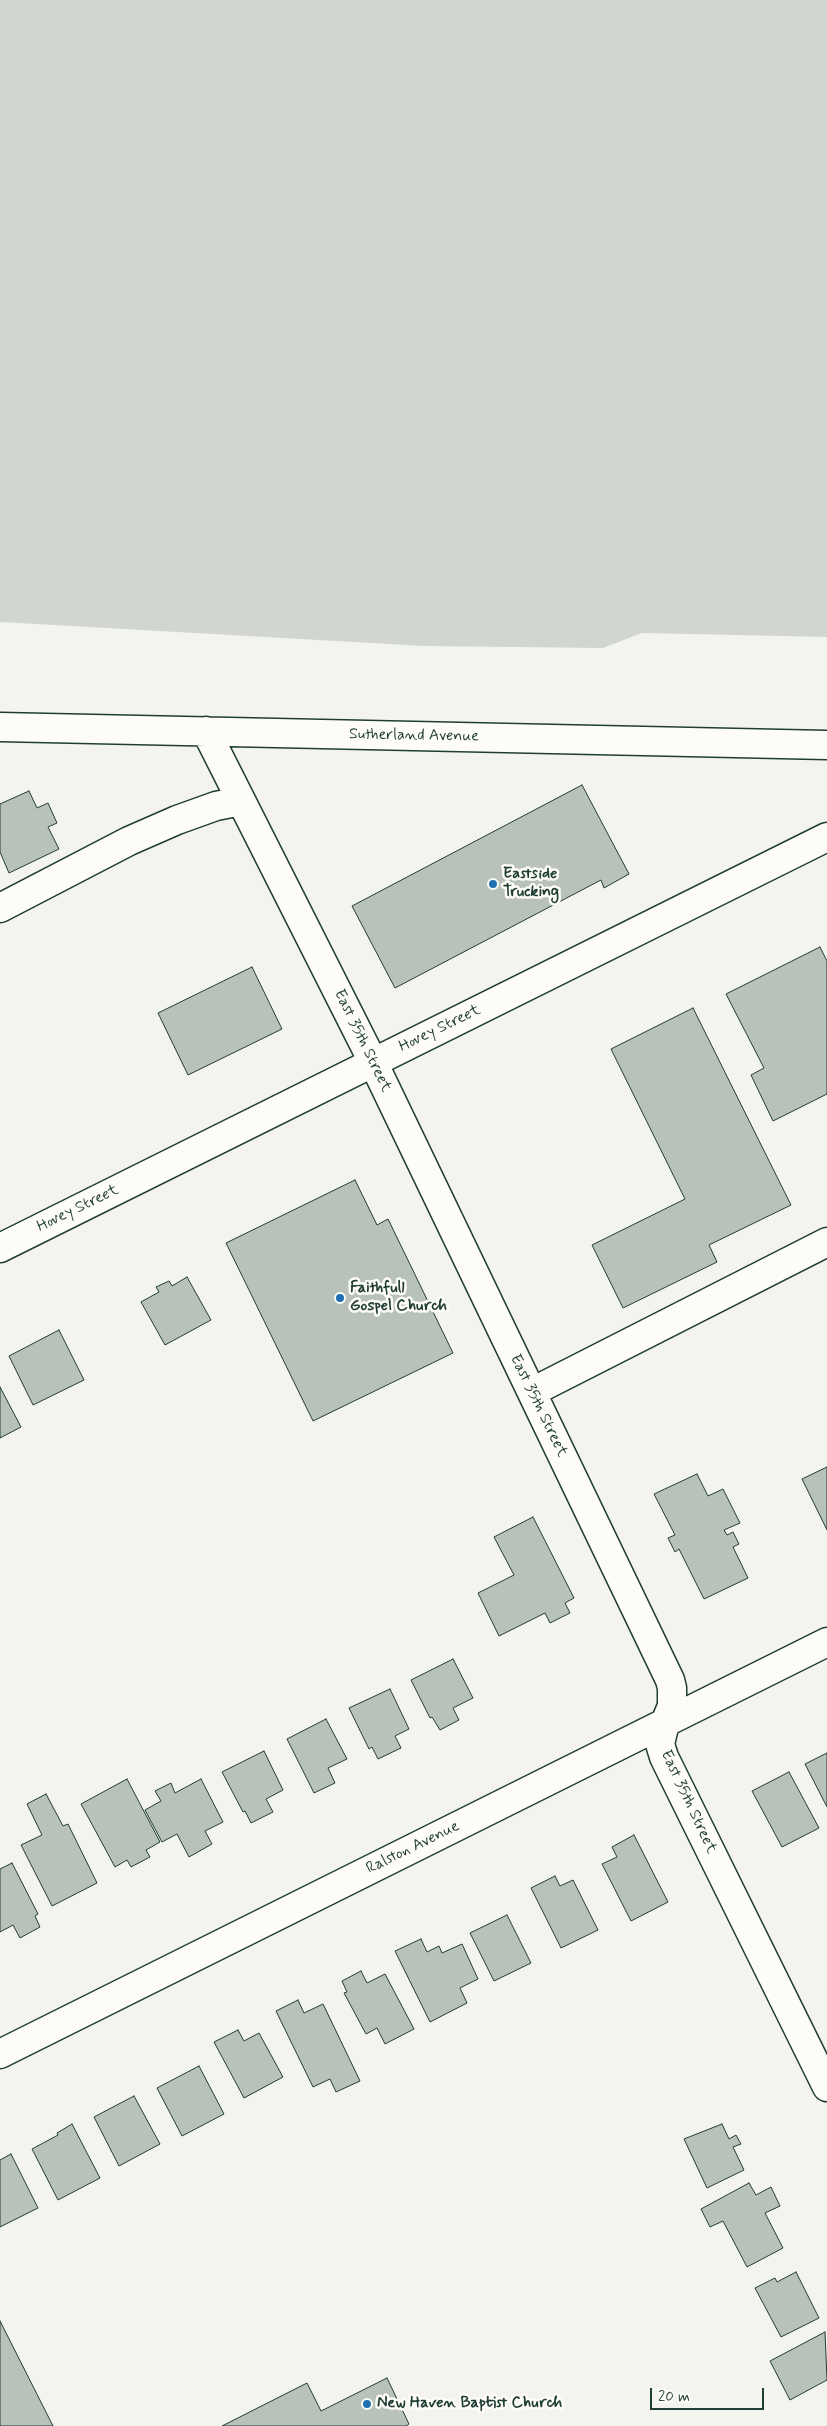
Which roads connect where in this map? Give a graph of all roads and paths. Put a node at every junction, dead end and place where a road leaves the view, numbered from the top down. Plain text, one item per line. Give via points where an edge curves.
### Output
1 (0, 727) edge
2 (206, 731) junction
3 (827, 746) edge
4 (241, 801) junction
5 (827, 837) edge
6 (0, 908) edge
7 (373, 1062) junction
8 (827, 1242) edge
9 (0, 1248) edge
10 (532, 1392) junction
11 (827, 1642) edge
12 (665, 1723) junction
13 (0, 2054) edge
14 (827, 2087) edge

1 - 2 street, Sutherland Avenue
2 - 3 street, Sutherland Avenue
2 - 4 street, East 35th Street
4 - 6 street via 216,806 129,841
4 - 7 street, East 35th Street
5 - 7 street, Hovey Street
7 - 9 street, Hovey Street
7 - 10 street, East 35th Street
8 - 10 street
10 - 12 street, East 35th Street via 670,1680 672,1700
11 - 12 street, Ralston Avenue
12 - 13 street, Ralston Avenue
12 - 14 street, East 35th Street via 660,1744 664,1756

